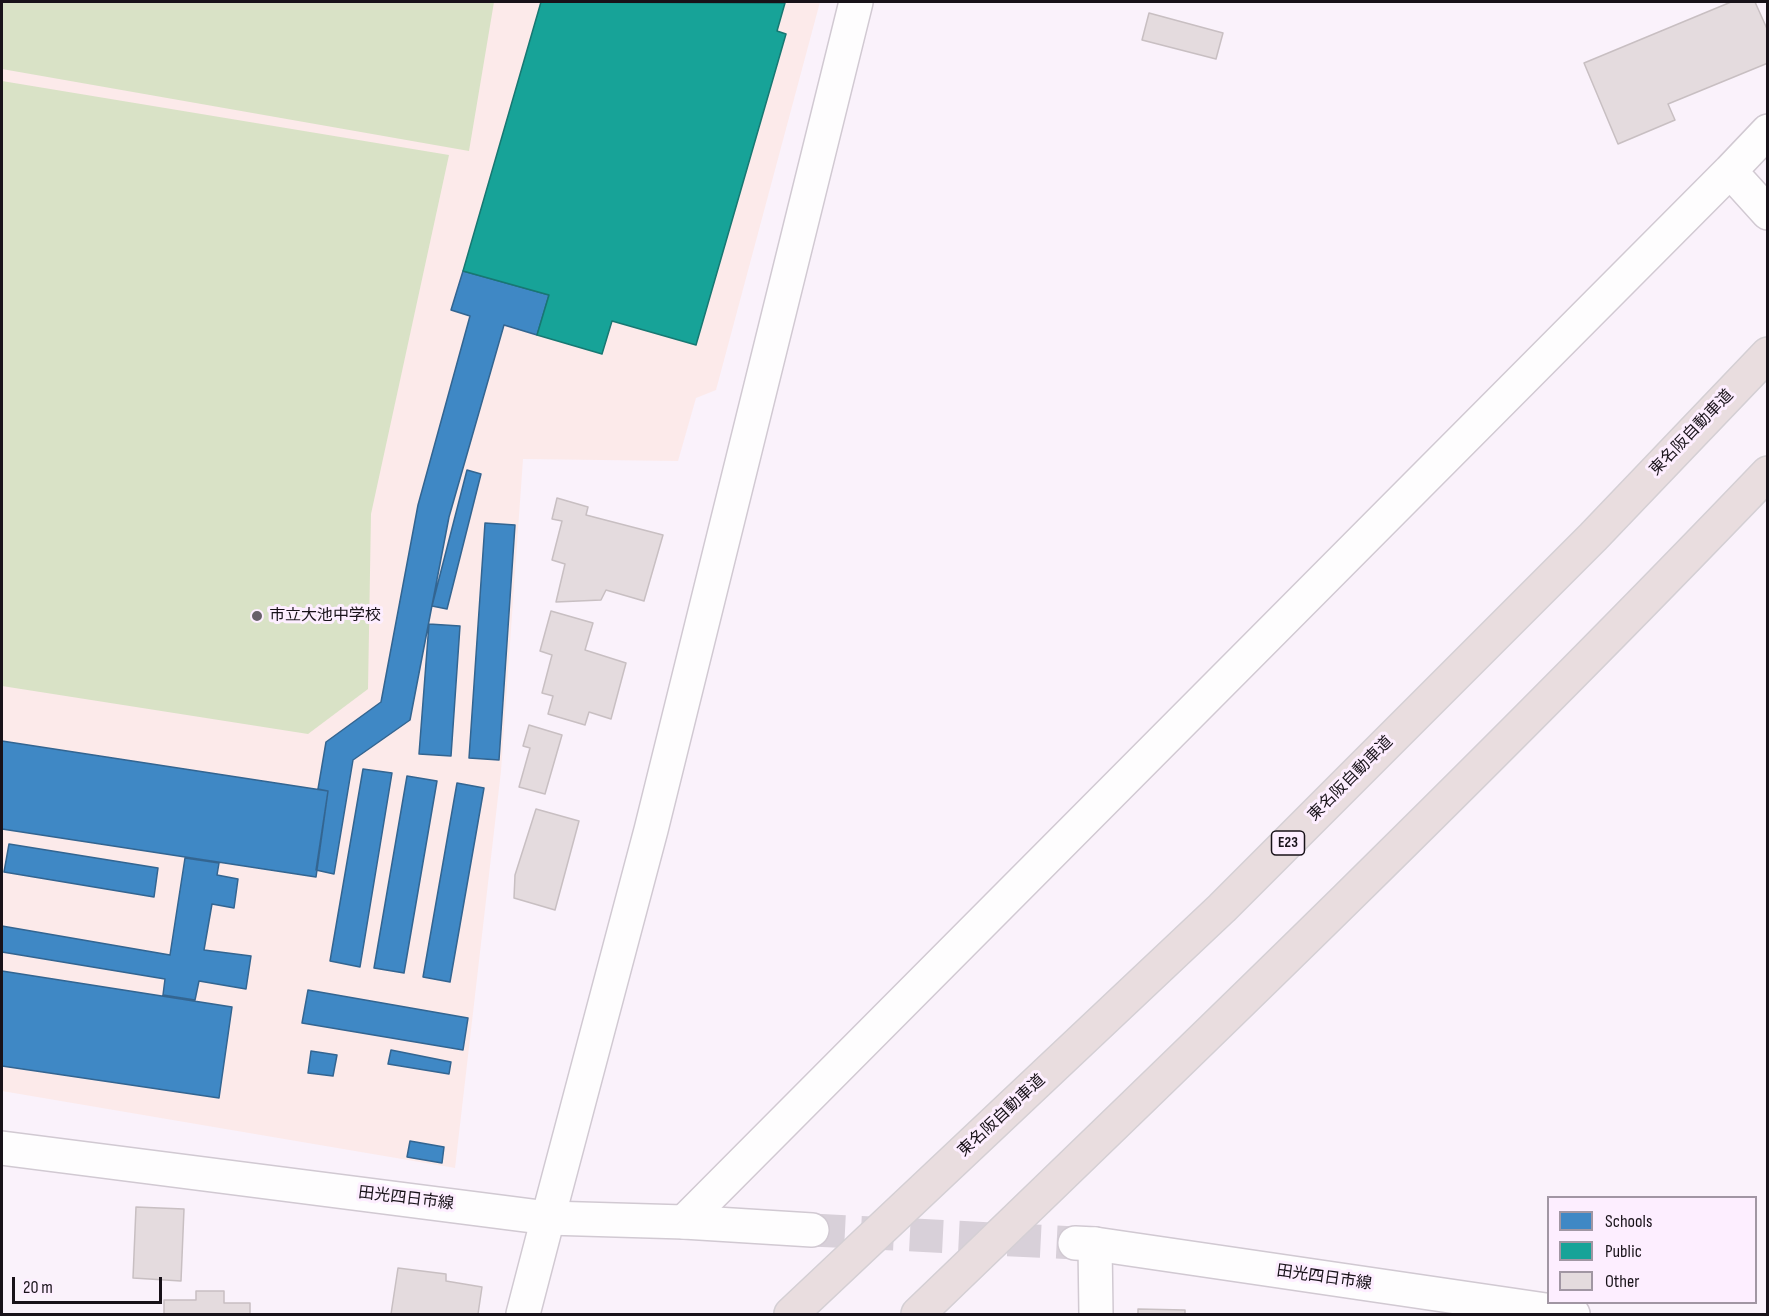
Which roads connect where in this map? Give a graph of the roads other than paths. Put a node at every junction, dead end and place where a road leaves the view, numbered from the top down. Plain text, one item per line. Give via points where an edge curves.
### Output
1 (856, 2) edge
2 (1767, 131) edge
3 (1730, 171) junction
4 (1767, 213) edge
5 (1767, 354) edge
6 (1767, 472) edge
7 (2, 1148) edge
8 (548, 1218) junction
9 (684, 1222) junction
10 (812, 1230) tunnel mouth
11 (523, 1314) edge
12 (791, 1314) edge
13 (918, 1314) edge
14 (1096, 1314) edge
15 (1573, 1314) edge

1 - 8 street via 651,830
2 - 3 street
3 - 4 street
3 - 9 street
5 - 12 highway, 東名阪自動車道 / E23 via 1593,537 1231,900
6 - 13 highway via 1644,602 1278,968
7 - 8 street, 田光四日市線
8 - 9 street, 田光四日市線
8 - 11 street
9 - 10 street, 田光四日市線
14 - 15 street, 田光四日市線 via 1085,1244

